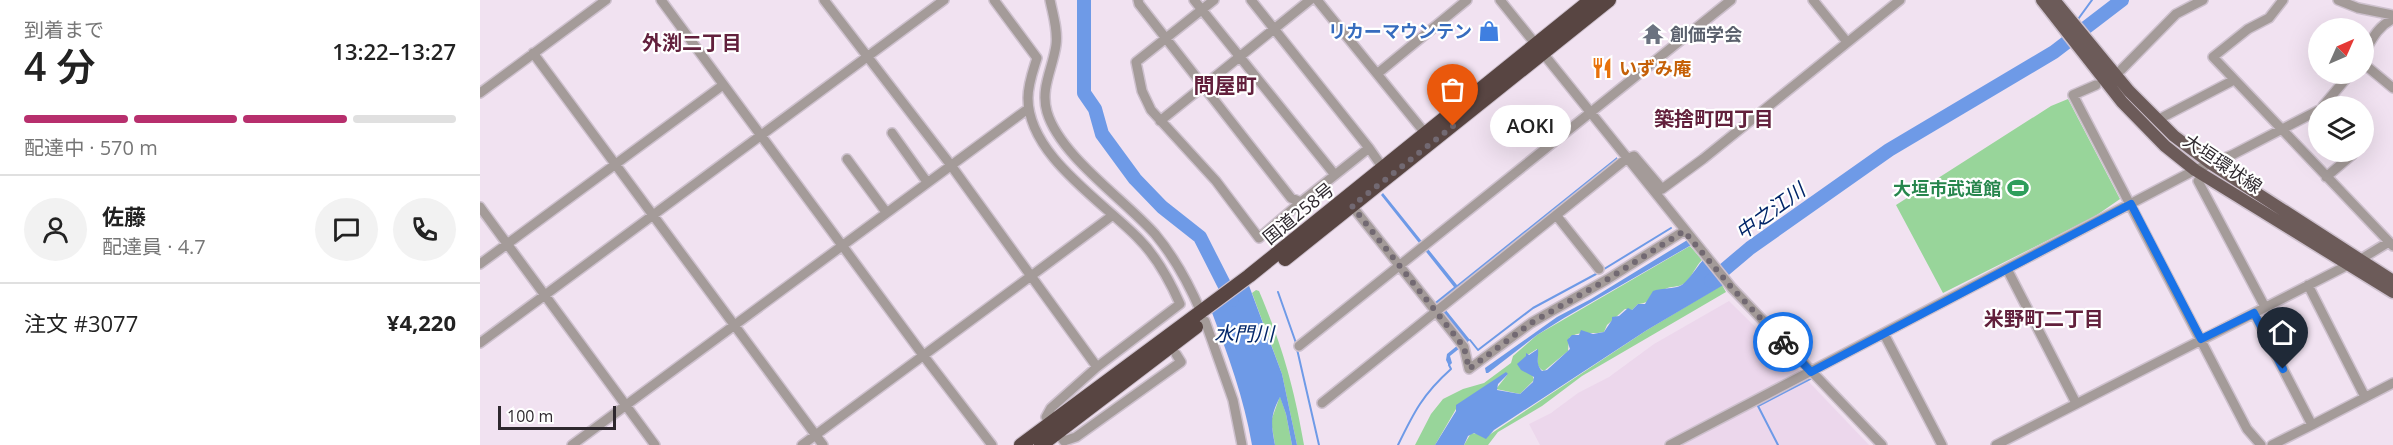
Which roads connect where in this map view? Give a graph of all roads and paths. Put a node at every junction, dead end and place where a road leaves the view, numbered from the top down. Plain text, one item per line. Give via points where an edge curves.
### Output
1 (606, 0) edge
2 (661, 0) edge
3 (944, 0) edge
4 (994, 0) edge
5 (1050, 0) edge
6 (1194, 0) edge
7 (1214, 0) edge
8 (1251, 0) edge
9 (1310, 0) edge
10 (1317, 0) edge
11 (1467, 0) edge
12 (1500, 0) edge
13 (1591, 0) edge
14 (1610, 0) edge
15 (1731, 0) edge
16 (1813, 0) edge
17 (1900, 0) edge
18 (2042, 0) edge
19 (2054, 0) edge
20 (2203, 0) edge
21 (2283, 0) edge
22 (2338, 0) edge
23 (830, 2) edge
24 (1139, 2) edge
25 (1202, 9) junction
26 (2393, 17) edge
27 (1273, 30) junction
28 (2374, 35) edge
29 (1166, 39) junction
30 (1847, 42) junction
31 (1539, 50) junction
32 (533, 53) junction
33 (866, 57) junction
34 (1240, 57) junction
35 (2095, 58) junction
36 (2121, 70) dead end
37 (2374, 72) edge
38 (1377, 74) junction
39 (2234, 80) junction
40 (2342, 84) edge
41 (723, 85) junction
42 (2096, 85) dead end
43 (1203, 86) junction
44 (2393, 88) edge
45 (480, 93) edge
46 (2331, 96) edge
47 (1029, 110) junction
48 (1590, 113) junction
49 (2308, 116) edge
50 (2163, 117) dead end
51 (1160, 121) junction
52 (2281, 130) junction
53 (892, 133) dead end
54 (1425, 133) junction
55 (760, 134) junction
56 (1369, 148) junction
57 (847, 159) dead end
58 (1626, 159) junction
59 (2344, 162) edge
60 (616, 163) junction
61 (2210, 163) junction
62 (950, 164) junction
63 (1386, 172) junction
64 (1335, 175) junction
65 (2197, 175) junction
66 (2326, 177) junction
67 (927, 182) junction
68 (1301, 202) junction
69 (2131, 204) junction
70 (1352, 206) junction
71 (480, 207) edge
72 (886, 212) junction
73 (654, 214) junction
74 (1113, 215) junction
75 (1556, 215) junction
76 (1685, 232) junction
77 (508, 244) junction
78 (2391, 244) edge
79 (842, 245) junction
80 (2356, 262) junction
81 (480, 264) edge
82 (1399, 267) junction
83 (1599, 269) dead end
84 (2007, 269) junction
85 (1031, 276) junction
86 (1251, 280) junction
87 (2393, 281) edge
88 (2308, 285) junction
89 (2393, 292) edge
90 (546, 294) junction
91 (2265, 308) junction
92 (1439, 309) junction
93 (2254, 313) junction
94 (1205, 315) junction
95 (1153, 324) junction
96 (734, 325) junction
97 (1160, 333) dead end
98 (1884, 334) junction
99 (2201, 339) junction
100 (480, 343) edge
101 (1299, 346) dead end
102 (1176, 354) dead end
103 (923, 355) junction
104 (1097, 367) junction
105 (1811, 372) junction
106 (2393, 383) edge
107 (2365, 397) junction
108 (1323, 403) dead end
109 (2076, 403) junction
110 (626, 405) junction
111 (2312, 425) junction
112 (1054, 428) junction
113 (816, 435) junction
114 (572, 445) edge
115 (656, 445) edge
116 (802, 445) edge
117 (824, 445) edge
118 (992, 445) edge
119 (1021, 445) edge
120 (1041, 445) edge
121 (1242, 445) edge
122 (1670, 445) edge
123 (1882, 445) edge
124 (1942, 445) edge
125 (1996, 445) edge
126 (2261, 445) edge
127 (2271, 445) edge

1 - 32 street
2 - 41 street
3 - 33 street
4 - 47 street via 1037,58 1030,81
5 - 94 street via 1056,45 1045,90 1054,130 1066,148 1155,235 1180,267
6 - 25 street
7 - 25 street
8 - 27 street
9 - 27 street
10 - 38 street
11 - 38 street
12 - 31 street
13 - 31 highway, 国道258号
14 - 31 highway, 国道258号
15 - 48 street
16 - 30 street
17 - 30 street
18 - 35 main road, 大垣環状線
19 - 35 main road, 大垣環状線
20 - 36 street via 2176,14
21 - 39 street via 2269,18 2213,57
22 - 26 street
23 - 33 street
24 - 29 street
25 - 29 street
25 - 34 street
26 - 28 street
27 - 34 street
27 - 56 street
29 - 43 street
29 - 51 street via 1136,62 1142,91
30 - 58 street via 1662,189 1634,156
31 - 48 street
31 - 54 highway, 国道258号
31 - 63 highway, 国道258号
32 - 45 street
32 - 60 street
33 - 55 street
33 - 62 street
34 - 43 street
34 - 64 street
35 - 61 main road, 大垣環状線 via 2174,136
35 - 65 main road, 大垣環状線 via 2122,102
37 - 44 street
38 - 54 street
39 - 50 street
39 - 52 street
40 - 46 street
41 - 55 street
41 - 60 street
42 - 69 street via 2073,95
43 - 51 street
43 - 68 street via 1291,198
47 - 62 street
47 - 74 street via 1035,132 1046,148
48 - 58 street
48 - 82 street
49 - 52 street
51 - 68 street via 1216,181 1259,238
52 - 61 street
52 - 66 street
53 - 67 street
54 - 63 highway, 国道258号
55 - 73 street
55 - 79 street
56 - 63 street
56 - 64 street
57 - 72 street
58 - 75 street
58 - 76 street
59 - 66 street
60 - 73 street
60 - 77 street
61 - 65 street
61 - 80 main road, 大垣環状線
62 - 67 street
62 - 85 street
63 - 70 highway, 国道258号
63 - 86 highway, 国道258号
64 - 68 street
65 - 69 street
65 - 80 main road, 大垣環状線
65 - 91 street
66 - 78 street
67 - 72 street
69 - 84 street
69 - 99 street
70 - 82 street
70 - 86 highway, 国道258号
71 - 77 street
72 - 79 street
73 - 90 street
73 - 96 street
74 - 85 street
74 - 95 street via 1156,259 1180,303
75 - 83 street
75 - 92 street
76 - 92 street via 1531,323 1469,369 1461,344
76 - 105 street
77 - 81 street
77 - 90 street
78 - 80 street
79 - 96 street
79 - 103 street
80 - 87 main road, 大垣環状線
80 - 88 street
80 - 89 main road, 大垣環状線
82 - 92 street
82 - 101 street
84 - 98 street
84 - 109 street
85 - 103 street
85 - 104 street
86 - 94 highway, 国道258号
88 - 91 street
88 - 107 street
90 - 100 street
90 - 110 street
91 - 93 street
92 - 108 street
93 - 99 street
93 - 111 street
94 - 112 highway, 国道258号
94 - 121 street via 1233,400
95 - 97 street
95 - 104 street
96 - 110 street
96 - 113 street
98 - 105 street
98 - 124 street
99 - 109 street
99 - 126 street via 2247,429
102 - 112 street via 1181,362 1076,437 1064,441
103 - 113 street
103 - 118 street
104 - 112 street via 1051,408 1046,417
105 - 122 street
105 - 123 street
106 - 107 street
107 - 111 street
109 - 125 street
110 - 114 street
110 - 115 street
111 - 127 street
112 - 119 highway, 国道258号
112 - 120 highway, 国道258号
113 - 116 street
113 - 117 street

